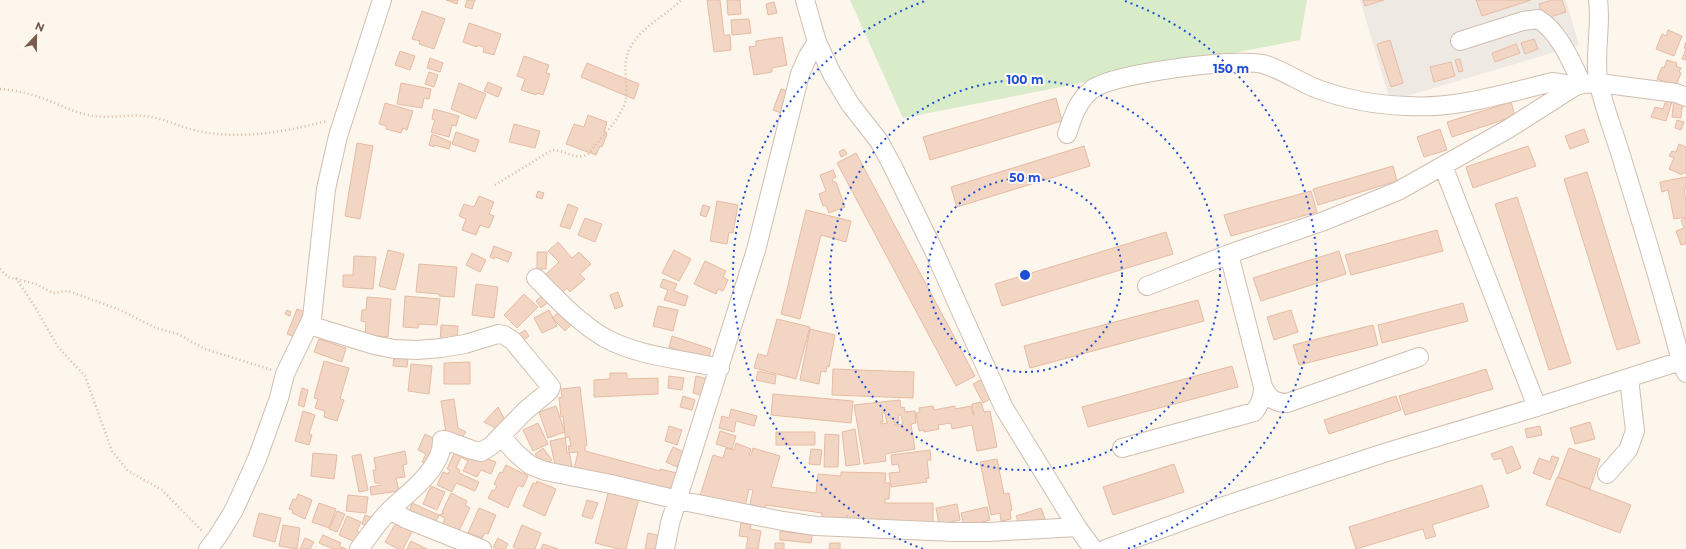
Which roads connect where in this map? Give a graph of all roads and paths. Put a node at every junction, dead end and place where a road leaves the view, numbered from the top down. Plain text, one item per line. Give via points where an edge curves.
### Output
1 (382, 0) edge
2 (680, 0) edge
3 (804, 0) edge
4 (1598, 0) edge
5 (1460, 41) dead end
6 (817, 42) junction
7 (1585, 84) junction
8 (0, 89) edge
9 (1686, 97) edge
10 (344, 117) junction
11 (1067, 134) dead end
12 (1443, 166) junction
13 (494, 185) dead end
14 (1229, 254) junction
15 (0, 269) edge
16 (16, 278) junction
17 (536, 278) dead end
18 (1147, 286) dead end
19 (309, 324) junction
20 (1419, 357) dead end
21 (1684, 367) edge
22 (720, 368) junction
23 (285, 374) junction
24 (1629, 378) junction
25 (1263, 387) junction
26 (1537, 407) junction
27 (501, 436) junction
28 (1122, 448) dead end
29 (1607, 474) dead end
30 (678, 500) junction
31 (390, 510) junction
32 (1077, 527) junction
33 (210, 545) edge
34 (359, 549) edge
35 (482, 549) edge
36 (665, 549) edge
37 (1093, 549) edge
38 (1106, 549) edge

1 - 10 street
2 - 13 path via 635,38 628,52 626,100 620,113 588,154 577,157 552,150
3 - 6 street
4 - 7 street via 1597,67
5 - 7 street via 1523,21 1538,19 1550,28
6 - 22 street via 800,74 756,250
6 - 32 street via 850,104 879,141 934,251 1004,408
7 - 9 street via 1676,93
7 - 11 street via 1552,82 1444,106 1407,106 1372,103 1334,94 1265,65 1237,62 1141,74 1094,88 1078,103
7 - 12 street
7 - 21 street via 1606,113 1621,155
8 - 10 path via 37,97 86,115 146,116 199,131 227,135 278,132
10 - 19 street via 326,189 312,318
12 - 14 street via 1398,191 1324,221
12 - 26 street
14 - 18 street
14 - 25 street
15 - 16 path via 8,277
16 - 23 path via 53,293 74,293 120,310 156,328 178,334 205,349
16 - 33 path via 58,347 85,376 112,451 117,458 128,470 162,490
17 - 22 street via 585,324 606,338 648,353
19 - 23 street
19 - 27 street via 394,350 441,348 498,334 504,335 513,341 551,387
20 - 25 street via 1287,403 1270,398
21 - 24 street
22 - 30 street
23 - 33 street via 257,459 234,510
24 - 26 street
24 - 29 street via 1635,431 1628,450
25 - 28 street via 1260,405 1254,412
26 - 38 street via 1221,506
27 - 30 street via 516,453 545,471
27 - 31 street via 481,452 443,439 441,451 427,475
30 - 32 street via 816,526 954,532
30 - 36 street
31 - 34 street
31 - 35 street via 406,519
32 - 37 street

